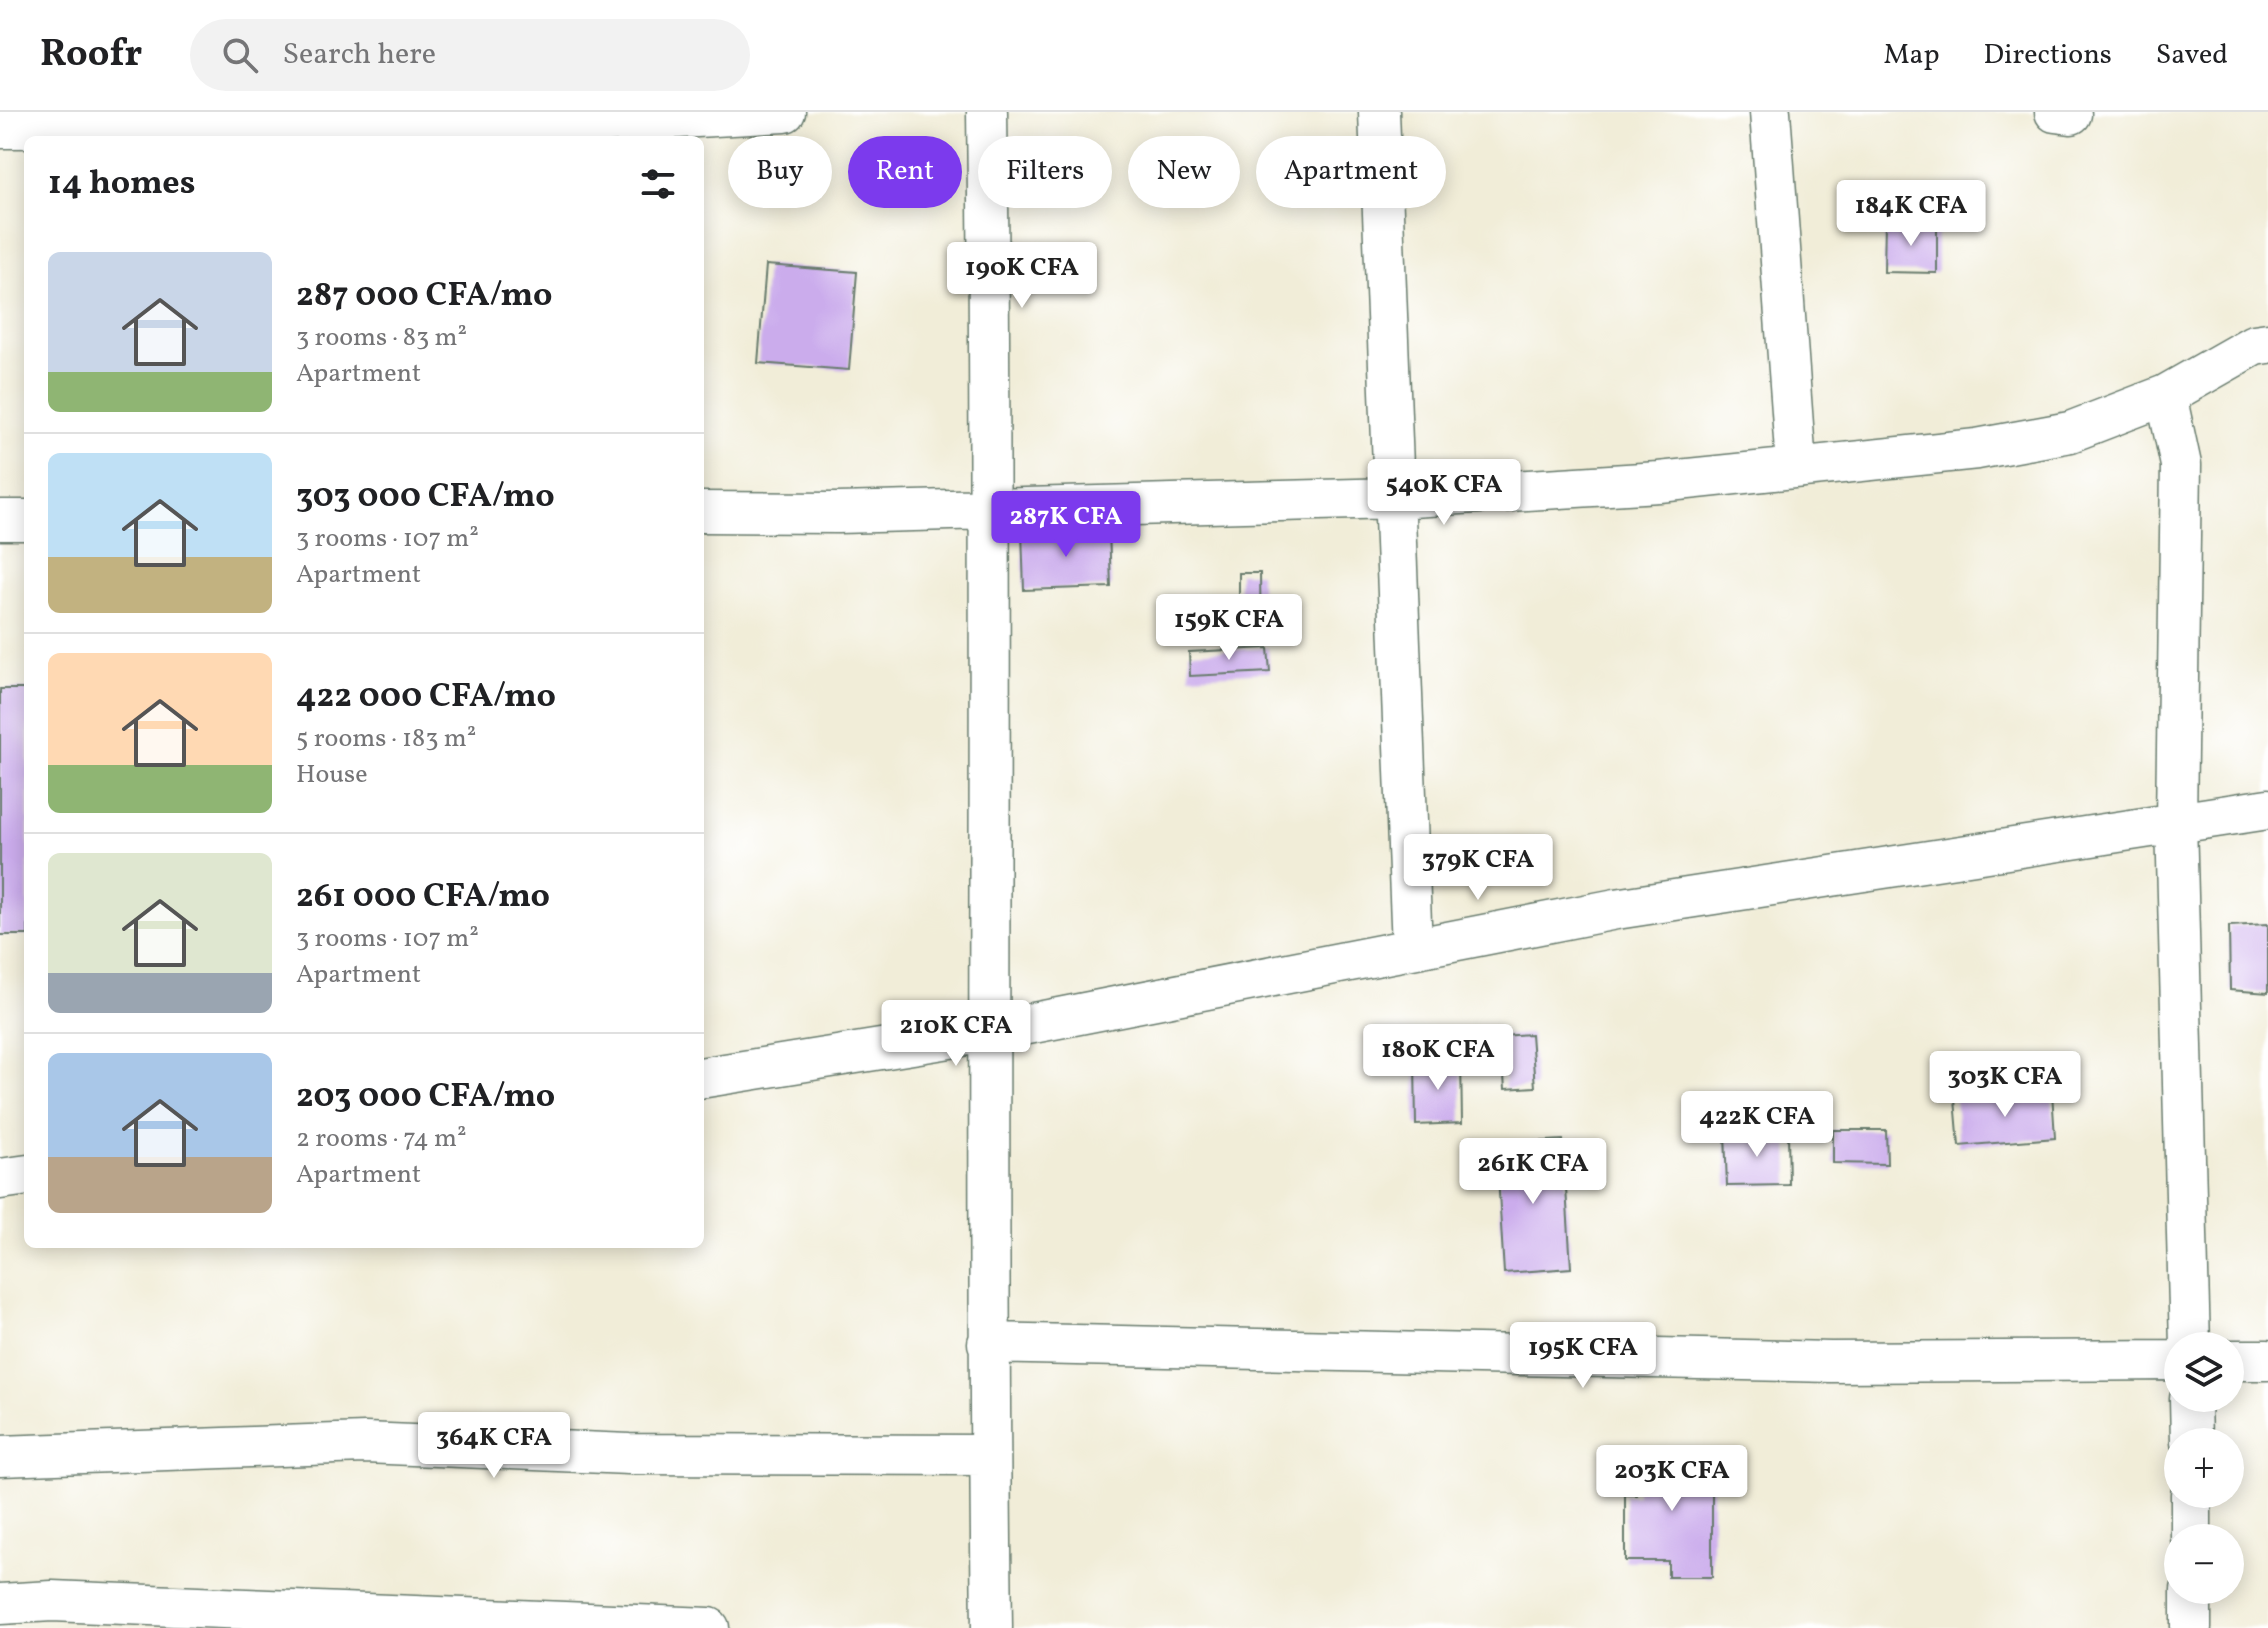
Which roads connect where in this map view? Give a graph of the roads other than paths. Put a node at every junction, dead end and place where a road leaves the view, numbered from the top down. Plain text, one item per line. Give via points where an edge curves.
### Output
1 (785, 112) edge
2 (987, 112) edge
3 (1379, 112) edge
4 (1770, 112) edge
5 (536, 119) edge
6 (0, 128) edge
7 (2268, 343) edge
8 (2166, 395) junction
9 (1796, 466) junction
10 (1395, 498) junction
11 (993, 508) junction
12 (704, 512) edge
13 (0, 520) edge
14 (24, 520) edge
15 (2268, 809) edge
16 (2176, 821) junction
17 (1412, 948) junction
18 (987, 1032) junction
19 (704, 1077) edge
20 (24, 1176) edge
21 (0, 1179) edge
22 (2190, 1332) edge
23 (988, 1343) junction
24 (2164, 1360) edge
25 (2244, 1360) edge
26 (2268, 1360) edge
27 (989, 1455) junction
28 (0, 1456) edge
29 (0, 1604) edge
30 (2191, 1604) edge
31 (709, 1628) edge
32 (992, 1628) edge
33 (2191, 1628) edge

1 - 5 street
2 - 11 street
3 - 10 street
4 - 9 street
5 - 6 street
7 - 8 street via 2254,345
8 - 9 street via 2070,432 1977,449
8 - 16 street via 2181,465
9 - 10 street via 1659,482
10 - 11 street
10 - 17 street
11 - 12 street
11 - 18 street
13 - 14 street
15 - 16 street
16 - 17 street via 1616,909
16 - 22 street
17 - 18 street
18 - 19 street
18 - 23 street
20 - 21 street
23 - 24 street via 1815,1362
23 - 27 street
25 - 26 street
27 - 28 street via 629,1454 365,1443
27 - 32 street
29 - 31 street via 52,1601
30 - 33 street

